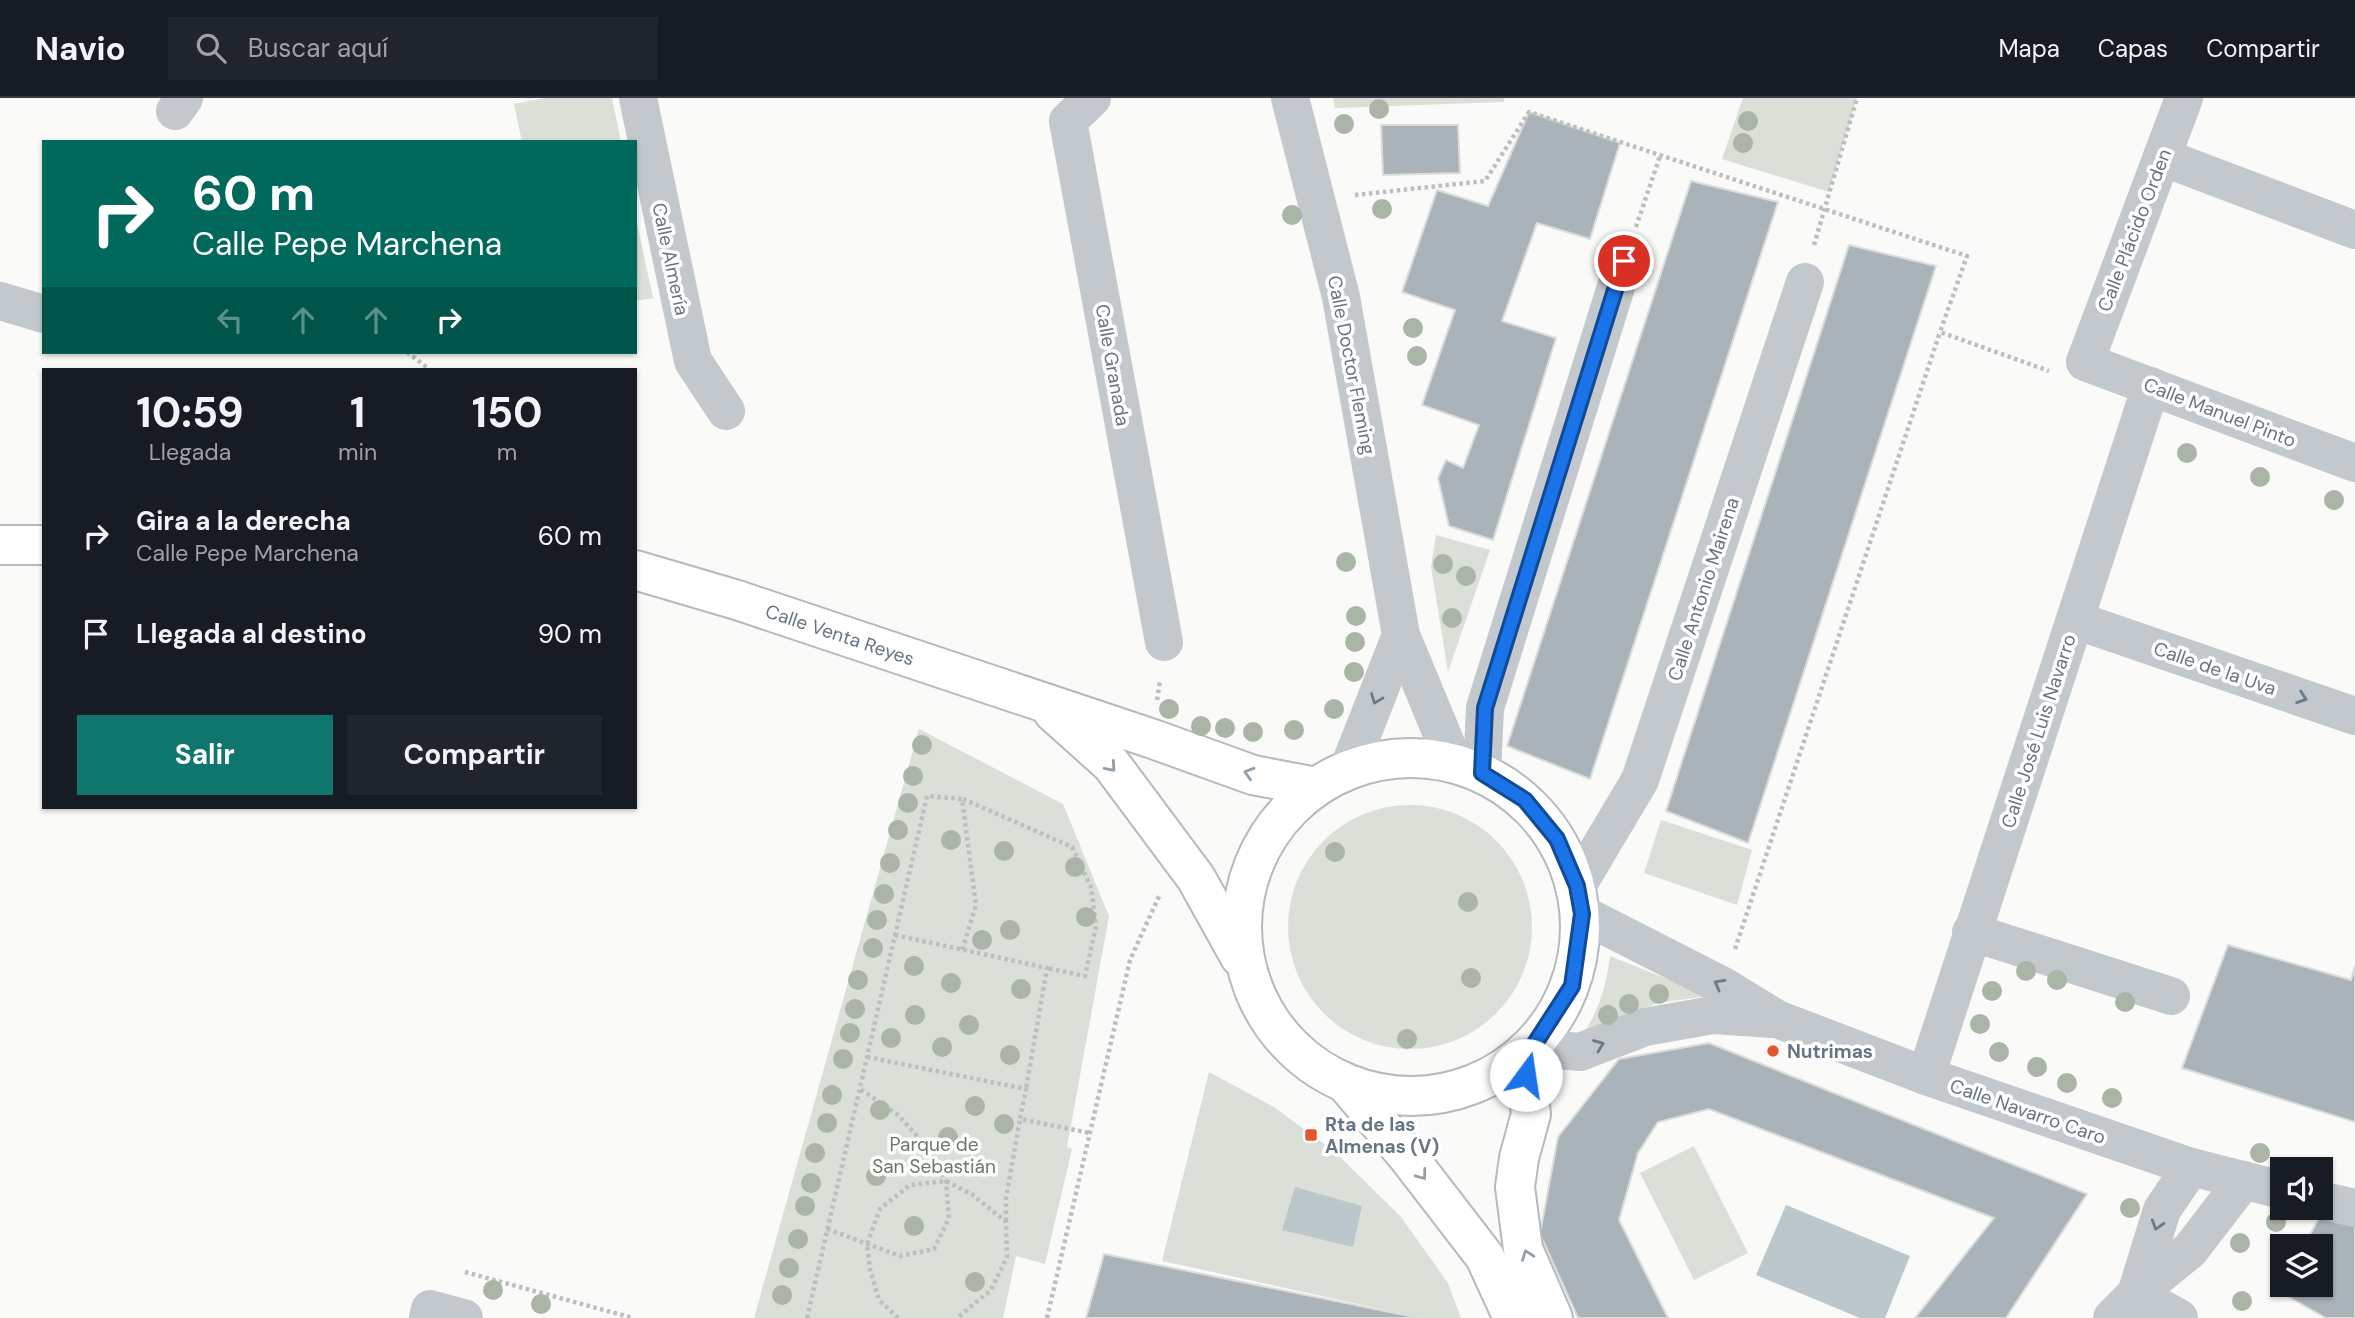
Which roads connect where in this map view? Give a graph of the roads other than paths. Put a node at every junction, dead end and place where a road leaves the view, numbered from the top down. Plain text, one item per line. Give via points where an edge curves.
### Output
1 (638, 98) edge
2 (1092, 98) edge
3 (1290, 98) edge
4 (2184, 98) edge
5 (2161, 157) junction
6 (2355, 230) edge
7 (1624, 261) road end
8 (1805, 282) dead end
9 (0, 301) edge
10 (42, 313) edge
11 (2084, 362) joint
12 (2151, 386) junction
13 (726, 411) dead end
14 (2355, 463) edge
15 (0, 545) edge
16 (42, 545) edge
17 (637, 571) edge
18 (2075, 620) junction
19 (1401, 635) junction
20 (1164, 642) road end
21 (1044, 704) junction
22 (2355, 716) edge
23 (1468, 768) junction
24 (1332, 779) junction
25 (1579, 900) junction
26 (1971, 932) junction
27 (1245, 966) junction
28 (2171, 996) dead end
29 (1777, 1020) junction
30 (1528, 1052) junction
31 (1926, 1076) junction
32 (1347, 1085) junction
33 (2191, 1167) junction
34 (2244, 1180) junction
35 (2270, 1187) edge
36 (2333, 1202) edge
37 (2355, 1208) edge
38 (2124, 1306) edge
39 (428, 1318) edge
40 (464, 1318) edge
41 (1513, 1318) edge
42 (1553, 1318) edge
43 (2179, 1318) edge

1 - 13 street, Calle Almería via 693,361
2 - 20 street, Calle Granada via 1068,121
3 - 19 street, Calle Doctor Fleming via 1341,297
4 - 5 street, Calle Plácido Orden
5 - 6 street
5 - 11 street, Calle Plácido Orden
7 - 23 street
8 - 25 street, Calle Antonio Mairena via 1640,780
9 - 10 street
11 - 12 street, Calle Manuel Pinto
12 - 14 street, Calle Manuel Pinto
12 - 18 street, Calle José Luis Navarro
15 - 16 main road
17 - 21 main road, Calle Venta Reyes
18 -> 22 street, Calle de la Uva
18 - 26 street, Calle José Luis Navarro
19 - 23 street, Calle Doctor Fleming
19 -> 24 street
24 -> 21 main road, Calle Venta Reyes via 1253,775
21 -> 27 main road, Calle Venta Reyes via 1111,764 1196,878
23 - 24 main road via 1400,758
23 - 25 main road via 1525,800 1557,839
24 - 27 main road via 1278,822 1253,866 1242,916
29 -> 25 street, Calle Navarro Caro
25 - 30 main road via 1572,986
26 - 28 street
26 - 31 street, Calle José Luis Navarro
27 - 32 main road via 1266,1016 1292,1047
30 -> 29 street, Calle Navarro Caro via 1580,1052 1645,1027 1713,1015
29 - 31 street, Calle Navarro Caro
30 - 32 main road via 1484,1081 1439,1096 1393,1096
42 -> 30 main road via 1523,1249 1515,1187 1531,1114
31 - 33 street, Calle Navarro Caro
32 -> 41 main road via 1485,1257
33 - 34 street, Calle Navarro Caro
33 -> 38 street via 2162,1210
34 - 35 street, Calle Navarro Caro
34 - 38 street via 2190,1250
36 - 37 street
38 - 43 street
39 - 40 street via 430,1309

